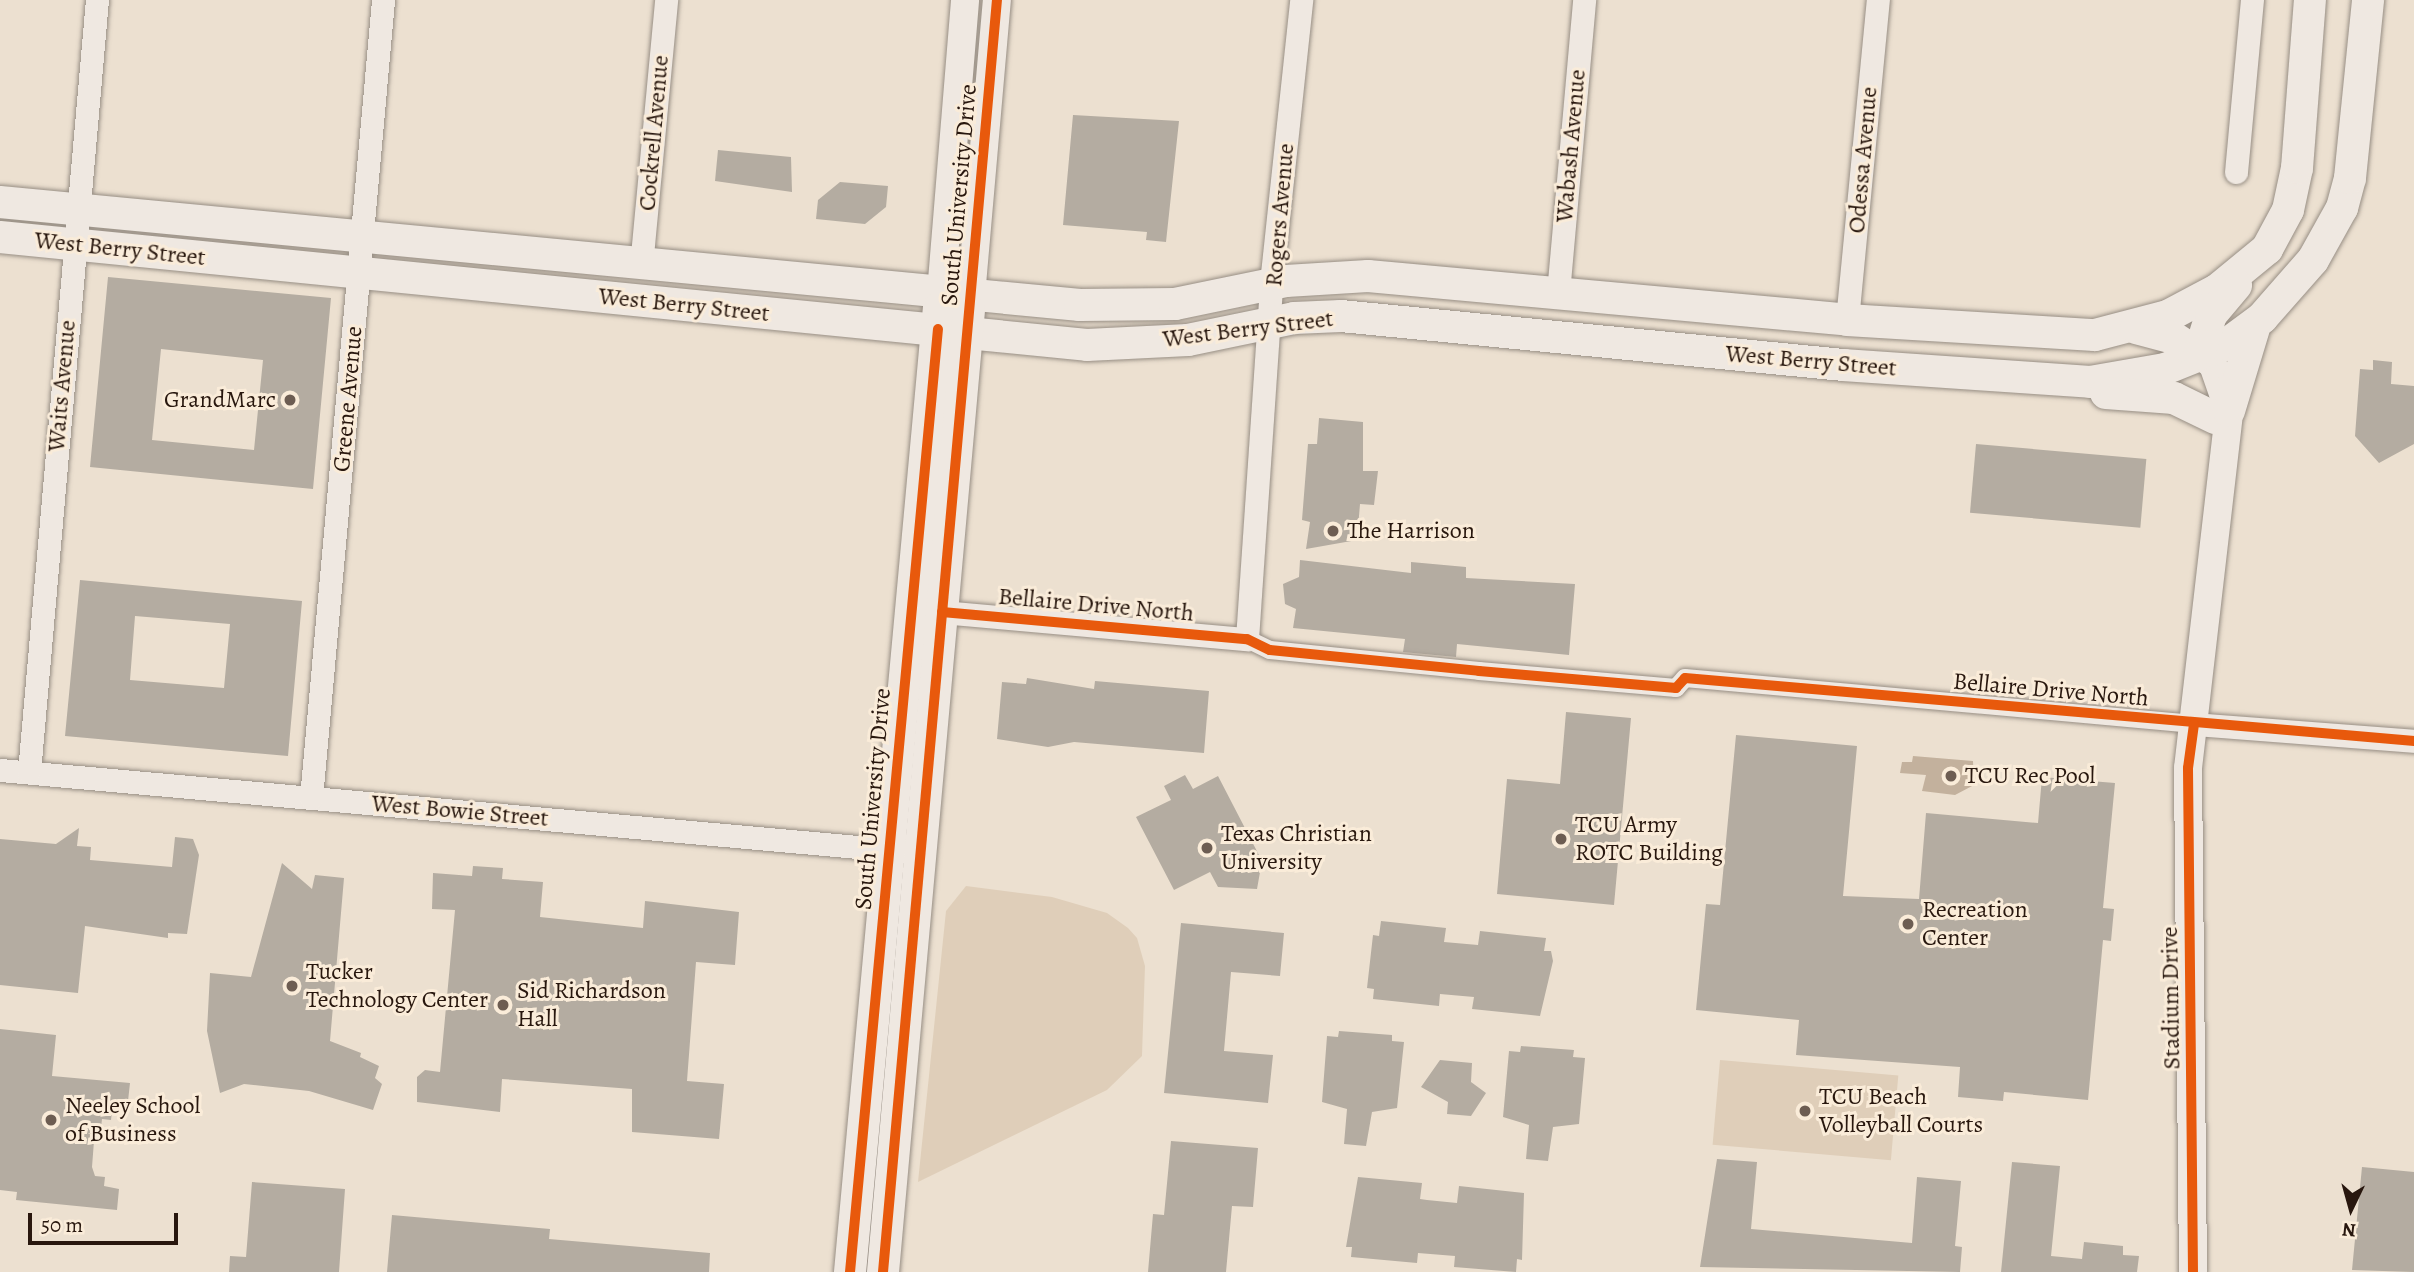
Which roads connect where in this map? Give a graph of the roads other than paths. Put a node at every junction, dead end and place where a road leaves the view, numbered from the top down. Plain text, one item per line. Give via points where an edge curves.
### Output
1 (97, 0) edge
2 (383, 0) edge
3 (667, 0) edge
4 (965, 0) edge
5 (997, 0) edge
6 (1301, 0) edge
7 (1584, 0) edge
8 (1878, 0) edge
9 (2252, 0) edge
10 (2310, 0) edge
11 (2368, 0) edge
12 (2236, 172) dead end
13 (0, 202) edge
14 (77, 211) junction
15 (0, 237) edge
16 (360, 238) junction
17 (74, 245) junction
18 (641, 266) junction
19 (2248, 269) junction
20 (359, 272) junction
21 (1271, 283) junction
22 (528, 290) junction
23 (1558, 293) junction
24 (956, 295) junction
25 (1726, 309) junction
26 (1371, 318) junction
27 (1847, 320) junction
28 (1273, 323) junction
29 (2255, 325) junction
30 (2136, 328) junction
31 (952, 331) junction
32 (1567, 337) junction
33 (1126, 343) junction
34 (2199, 354) junction
35 (2004, 377) junction
36 (2222, 414) junction
37 (942, 612) junction
38 (1247, 639) junction
39 (2194, 724) junction
40 (2414, 741) edge
41 (0, 770) edge
42 (29, 772) junction
43 (311, 798) junction
44 (889, 850) junction
45 (920, 853) junction
46 (850, 1272) edge
47 (883, 1272) edge
48 (2193, 1272) edge

1 - 14 street, Waits Avenue
2 - 16 street, Greene Avenue
3 - 18 street, Cockrell Avenue
4 - 24 street, South University Drive
5 - 24 street, South University Drive
6 - 21 street, Rogers Avenue
7 - 23 street, Wabash Avenue
8 - 27 street, Odessa Avenue
9 - 12 street
10 - 19 main road, West Berry Street via 2293,192 2267,249
11 - 29 main road, West Berry Street via 2356,145 2342,208 2305,270
13 - 14 main road, West Berry Street
14 - 16 main road, West Berry Street
14 - 17 street, Waits Avenue
15 - 17 main road, West Berry Street
16 - 18 main road, West Berry Street
16 - 20 street, Greene Avenue
17 - 20 main road, West Berry Street
17 - 42 street, Waits Avenue
18 - 22 main road via 623,277 552,278
18 - 24 main road, West Berry Street
19 - 30 main road, West Berry Street via 2193,303
19 - 34 main road via 2211,315
20 - 22 main road, West Berry Street
20 - 43 street, Greene Avenue
21 - 23 main road, West Berry Street via 1368,276
21 - 24 main road, West Berry Street via 1210,299 1131,306
21 - 28 street, Rogers Avenue
21 - 33 main road via 1263,303 1254,308 1181,323
22 - 31 main road, West Berry Street
23 - 25 main road, West Berry Street
23 - 26 main road via 1520,312 1412,308
24 - 31 main road, South University Drive
25 - 27 main road, West Berry Street
25 - 32 main road via 1698,323 1591,317
26 - 28 main road, West Berry Street via 1319,316
26 - 32 main road, West Berry Street
27 - 30 main road, West Berry Street via 2059,335
28 - 33 main road, West Berry Street via 1188,340
28 - 38 street, Rogers Avenue
29 - 34 main road, West Berry Street via 2227,344
29 - 36 main road
30 - 34 main road via 2174,338
31 - 33 main road, West Berry Street via 1087,345
31 - 37 main road, South University Drive
31 - 44 main road, South University Drive
32 - 35 main road, West Berry Street
34 - 35 main road, West Berry Street via 2126,379
34 - 36 street, Stadium Drive via 2213,365
35 - 36 main road via 2064,389 2174,398
36 - 39 street, Stadium Drive via 2226,453
37 - 38 street, Bellaire Drive North
37 - 45 main road, South University Drive
38 - 39 street, Bellaire Drive North via 1270,650 1491,672 1676,688 1685,678
39 - 40 street, Bellaire Drive North
39 - 48 street, Stadium Drive via 2188,768
41 - 42 street, West Bowie Street
42 - 43 street, West Bowie Street
43 - 44 street, West Bowie Street
44 - 45 street, West Bowie Street
44 - 46 main road, South University Drive
45 - 47 main road, South University Drive

